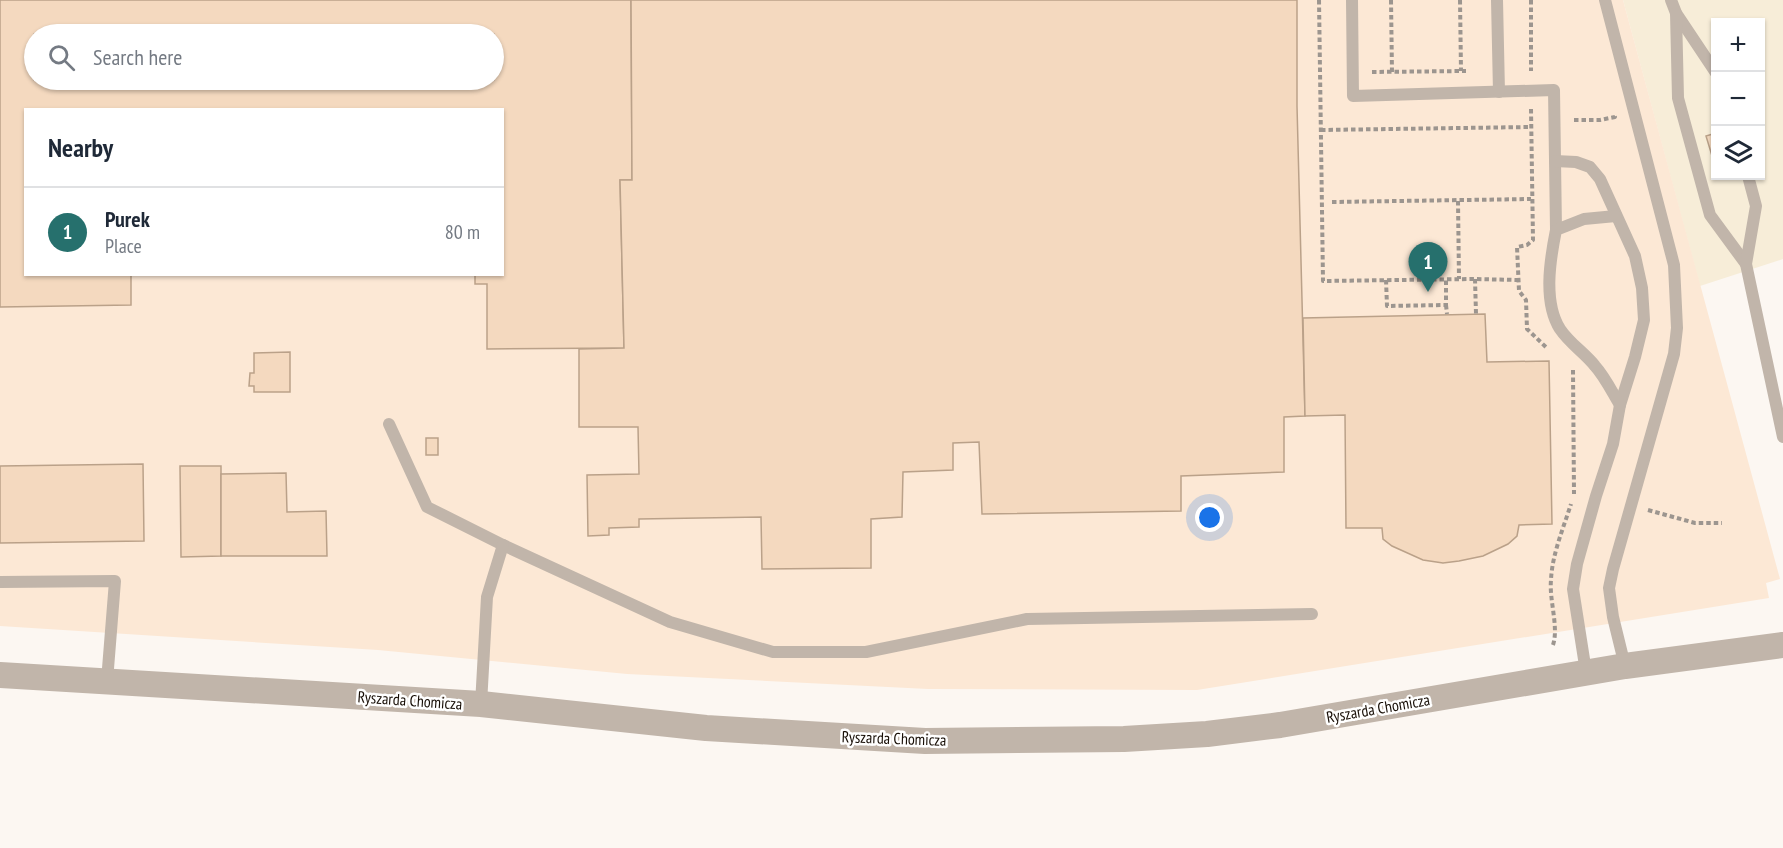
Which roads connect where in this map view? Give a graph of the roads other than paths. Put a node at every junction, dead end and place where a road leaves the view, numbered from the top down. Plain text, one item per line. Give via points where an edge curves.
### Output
1 (1352, 0) edge
2 (1497, 0) edge
3 (1605, 0) edge
4 (1671, 0) edge
5 (1676, 13) junction
6 (1715, 72) edge
7 (1499, 92) junction
8 (1555, 161) junction
9 (1749, 180) edge
10 (1616, 216) junction
11 (1556, 230) junction
12 (1746, 264) junction
13 (1620, 405) junction
14 (389, 424) dead end
15 (1783, 437) edge
16 (503, 545) junction
17 (0, 582) edge
18 (1311, 614) dead end
19 (1783, 645) edge
20 (1625, 666) junction
21 (1586, 672) junction
22 (0, 675) edge
23 (107, 681) junction
24 (481, 704) junction

1 - 7 lane via 1353,96
2 - 7 lane
3 - 20 lane via 1674,265 1677,328 1674,354 1609,588
4 - 5 lane
5 - 6 lane
5 - 12 lane via 1678,98 1710,215
7 - 8 lane via 1554,90
8 - 10 lane via 1590,167 1600,179
8 - 11 lane
9 - 12 lane via 1756,206
10 - 11 lane via 1584,219
10 - 13 lane via 1635,256 1644,320
11 - 13 lane via 1549,265 1551,306 1560,328 1596,366
12 - 15 lane
13 - 21 lane via 1573,589
14 - 16 lane via 427,507
16 - 18 lane via 670,622 773,652 866,652 1027,619
16 - 24 lane via 486,597
17 - 23 lane via 115,581
19 - 20 street, Ryszarda Chomicza
20 - 21 street, Ryszarda Chomicza
21 - 24 street, Ryszarda Chomicza via 1280,725 1124,739 914,740 706,728
22 - 23 street, Ryszarda Chomicza
23 - 24 street, Ryszarda Chomicza

